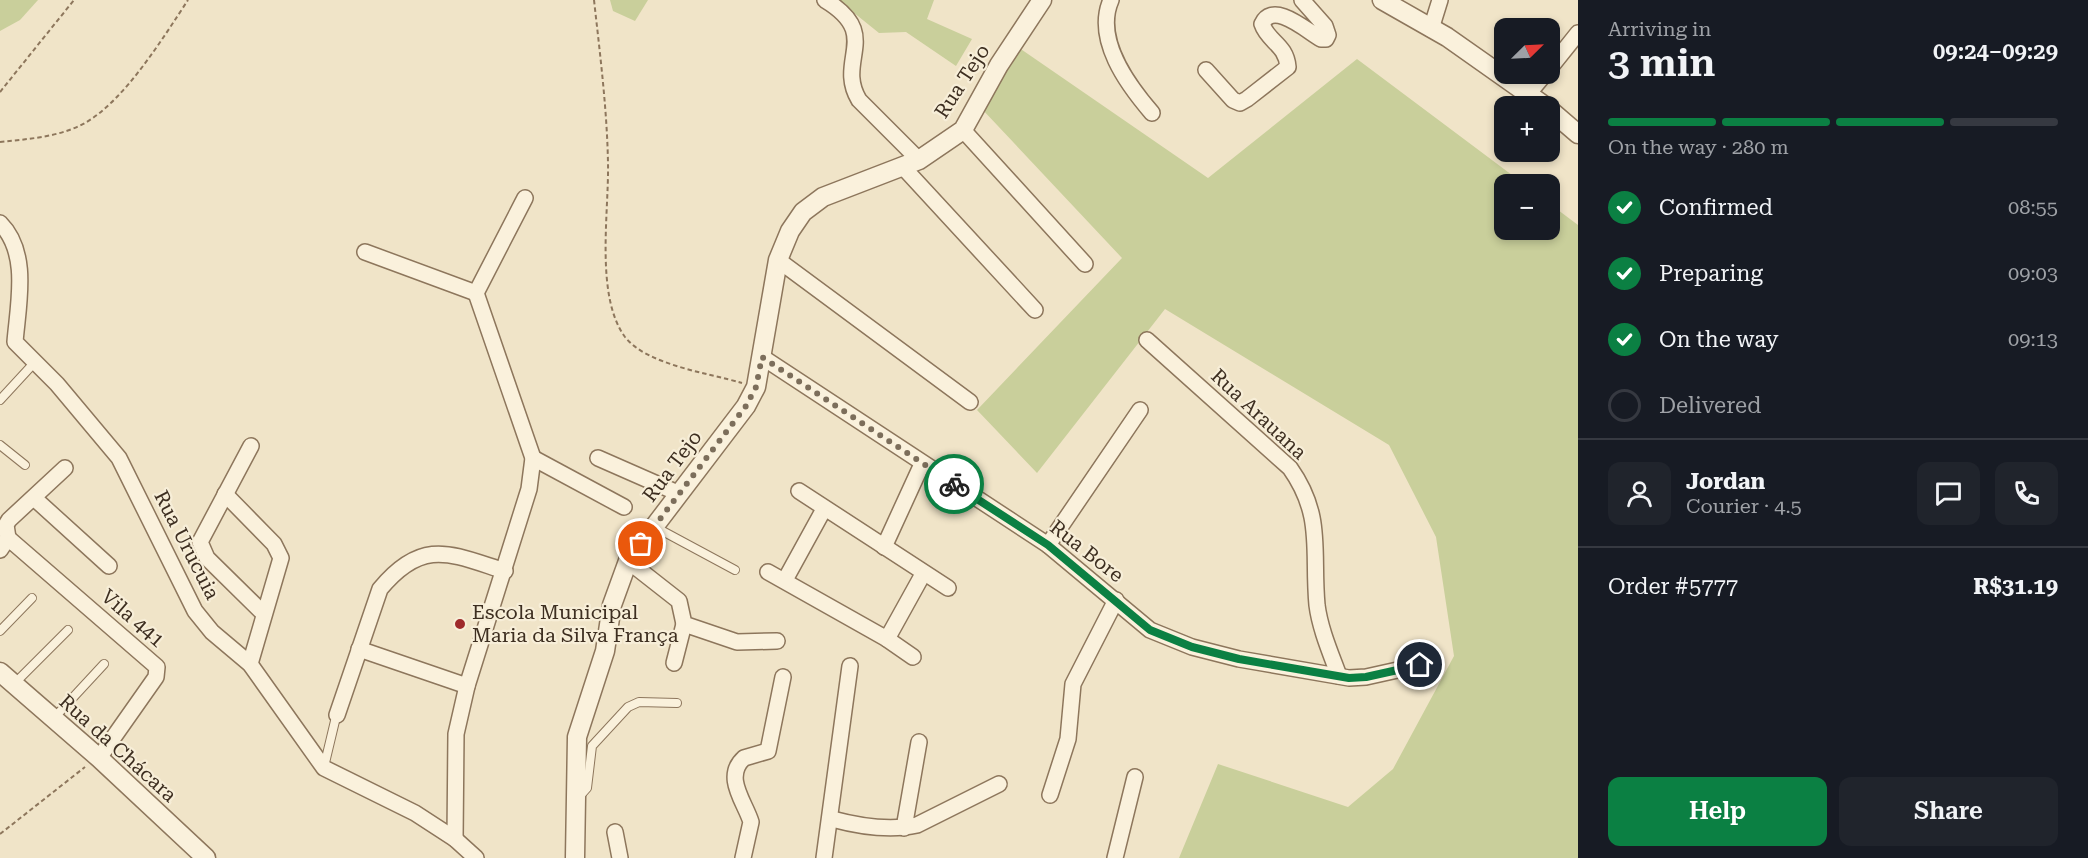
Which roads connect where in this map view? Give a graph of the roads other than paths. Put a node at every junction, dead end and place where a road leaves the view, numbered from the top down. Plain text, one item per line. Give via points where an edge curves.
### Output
1 (825, 0) edge
2 (1042, 0) edge
3 (1111, 0) edge
4 (1302, 0) edge
5 (1382, 0) edge
6 (1440, 0) edge
7 (1431, 29) junction
8 (1578, 33) edge
9 (1560, 56) edge
10 (1206, 70) dead end
11 (1537, 84) edge
12 (1529, 93) junction
13 (1533, 96) edge
14 (1152, 113) dead end
15 (1560, 119) edge
16 (963, 130) junction
17 (1578, 134) edge
18 (911, 164) junction
19 (525, 198) dead end
20 (0, 223) edge
21 (364, 252) dead end
22 (778, 260) junction
23 (1085, 264) dead end
24 (476, 293) junction
25 (1035, 310) dead end
26 (1147, 340) dead end
27 (762, 357) junction
28 (36, 362) junction
29 (0, 400) edge
30 (970, 402) dead end
31 (1140, 410) dead end
32 (0, 445) edge
33 (251, 446) dead end
34 (533, 458) junction
35 (598, 458) dead end
36 (922, 464) junction
37 (25, 465) dead end
38 (65, 468) dead end
39 (799, 491) dead end
40 (225, 494) junction
41 (680, 494) junction
42 (34, 498) junction
43 (624, 507) dead end
44 (824, 509) junction
45 (655, 527) junction
46 (4, 544) edge
47 (1048, 545) junction
48 (884, 547) junction
49 (628, 561) junction
50 (109, 566) dead end
51 (735, 570) dead end
52 (505, 571) junction
53 (768, 572) dead end
54 (923, 574) junction
55 (785, 580) junction
56 (948, 588) dead end
57 (32, 598) dead end
58 (1116, 600) junction
59 (264, 614) junction
60 (684, 624) junction
61 (68, 630) dead end
62 (0, 631) edge
63 (887, 639) junction
64 (777, 641) dead end
65 (359, 649) junction
66 (914, 657) dead end
67 (674, 663) dead end
68 (104, 664) dead end
69 (250, 664) junction
70 (1420, 665) dead end
71 (850, 666) dead end
72 (0, 672) edge
73 (1339, 676) junction
74 (783, 677) dead end
75 (14, 684) junction
76 (467, 686) junction
77 (677, 704) dead end
78 (336, 718) joint
79 (52, 720) junction
80 (919, 742) dead end
81 (98, 758) junction
82 (324, 768) junction
83 (1135, 777) dead end
84 (999, 784) dead end
85 (1050, 795) dead end
86 (574, 802) junction
87 (832, 819) junction
88 (904, 828) junction
89 (615, 832) dead end
90 (455, 839) junction
91 (206, 858) edge
92 (476, 858) edge
93 (575, 858) edge
94 (620, 858) edge
95 (743, 858) edge
96 (824, 858) edge
97 (1115, 858) edge

1 - 18 street via 838,8 854,30 857,47 850,78 852,89
2 - 16 street, Rua Tejo
3 - 14 street via 1105,15 1105,32
4 - 10 street via 1326,26 1326,39 1286,17 1267,17 1262,24 1264,32 1282,48 1288,67 1247,99 1240,103 1233,100
5 - 7 street
6 - 7 street
7 - 12 street
8 - 9 street
11 - 12 street
12 - 13 street
15 - 17 street
16 - 18 street, Rua Tejo
16 - 23 street
18 - 22 street, Rua Tejo via 833,193 802,212 789,231
18 - 25 street
19 - 24 street
20 - 28 street, Rua Urucuia via 15,247 20,270 15,342
21 - 24 street
22 - 27 street, Rua Tejo
22 - 30 street
24 - 34 street
26 - 73 street, Rua Arauana via 1290,468 1303,486 1315,532 1317,607
27 - 36 street, Rua Bore
27 - 41 street, Rua Tejo via 756,387 746,406
28 - 29 lane
28 - 69 street, Rua Urucuia via 119,458 195,611 212,632
31 - 47 street
32 - 37 lane
33 - 40 street
34 - 43 street
34 - 52 street via 529,489
35 - 41 street
36 - 47 street, Rua Bore
36 - 48 street
38 - 42 street
39 - 44 street
40 - 59 street via 280,550 279,569
40 - 59 street via 201,537 201,550
41 - 45 street, Rua Tejo
42 - 46 street via 9,520
42 - 50 street
44 - 48 street
44 - 55 street
45 - 49 street, Rua Tejo
45 - 51 lane
46 - 81 street, Vila 441 via 157,667 156,677
47 - 58 street, Rua Bore
48 - 54 street
49 - 60 street via 679,601
49 - 86 street, Rua Tejo via 577,737
52 - 65 street via 447,553 412,561 390,576 380,589
52 - 76 street
53 - 55 street
54 - 56 street
54 - 63 street
55 - 63 street
57 - 62 lane
58 - 73 street, Rua Bore via 1150,630 1192,647
58 - 85 street via 1072,684 1068,739
59 - 69 street
60 - 64 street via 737,642
60 - 67 street
61 - 75 lane
63 - 66 street
65 - 76 street
65 - 78 street
68 - 79 lane
69 - 82 street, Rua Urucuia
70 - 73 street, Rua Bore via 1366,677
71 - 87 street
72 - 75 street, Rua da Chácara
74 - 95 street via 768,751 744,758 736,775 740,802 751,822
75 - 79 street, Rua da Chácara
76 - 90 street via 456,734
77 - 86 lane via 639,702 628,706 591,746 587,788
78 - 82 lane
79 - 81 street, Rua da Chácara
80 - 88 street
81 - 91 street, Rua da Chácara
82 - 90 street, Rua Urucuia via 415,813
83 - 97 street
84 - 88 street
86 - 93 street, Rua Tejo
87 - 88 street
87 - 96 street
89 - 94 street
90 - 92 street, Rua Urucuia

